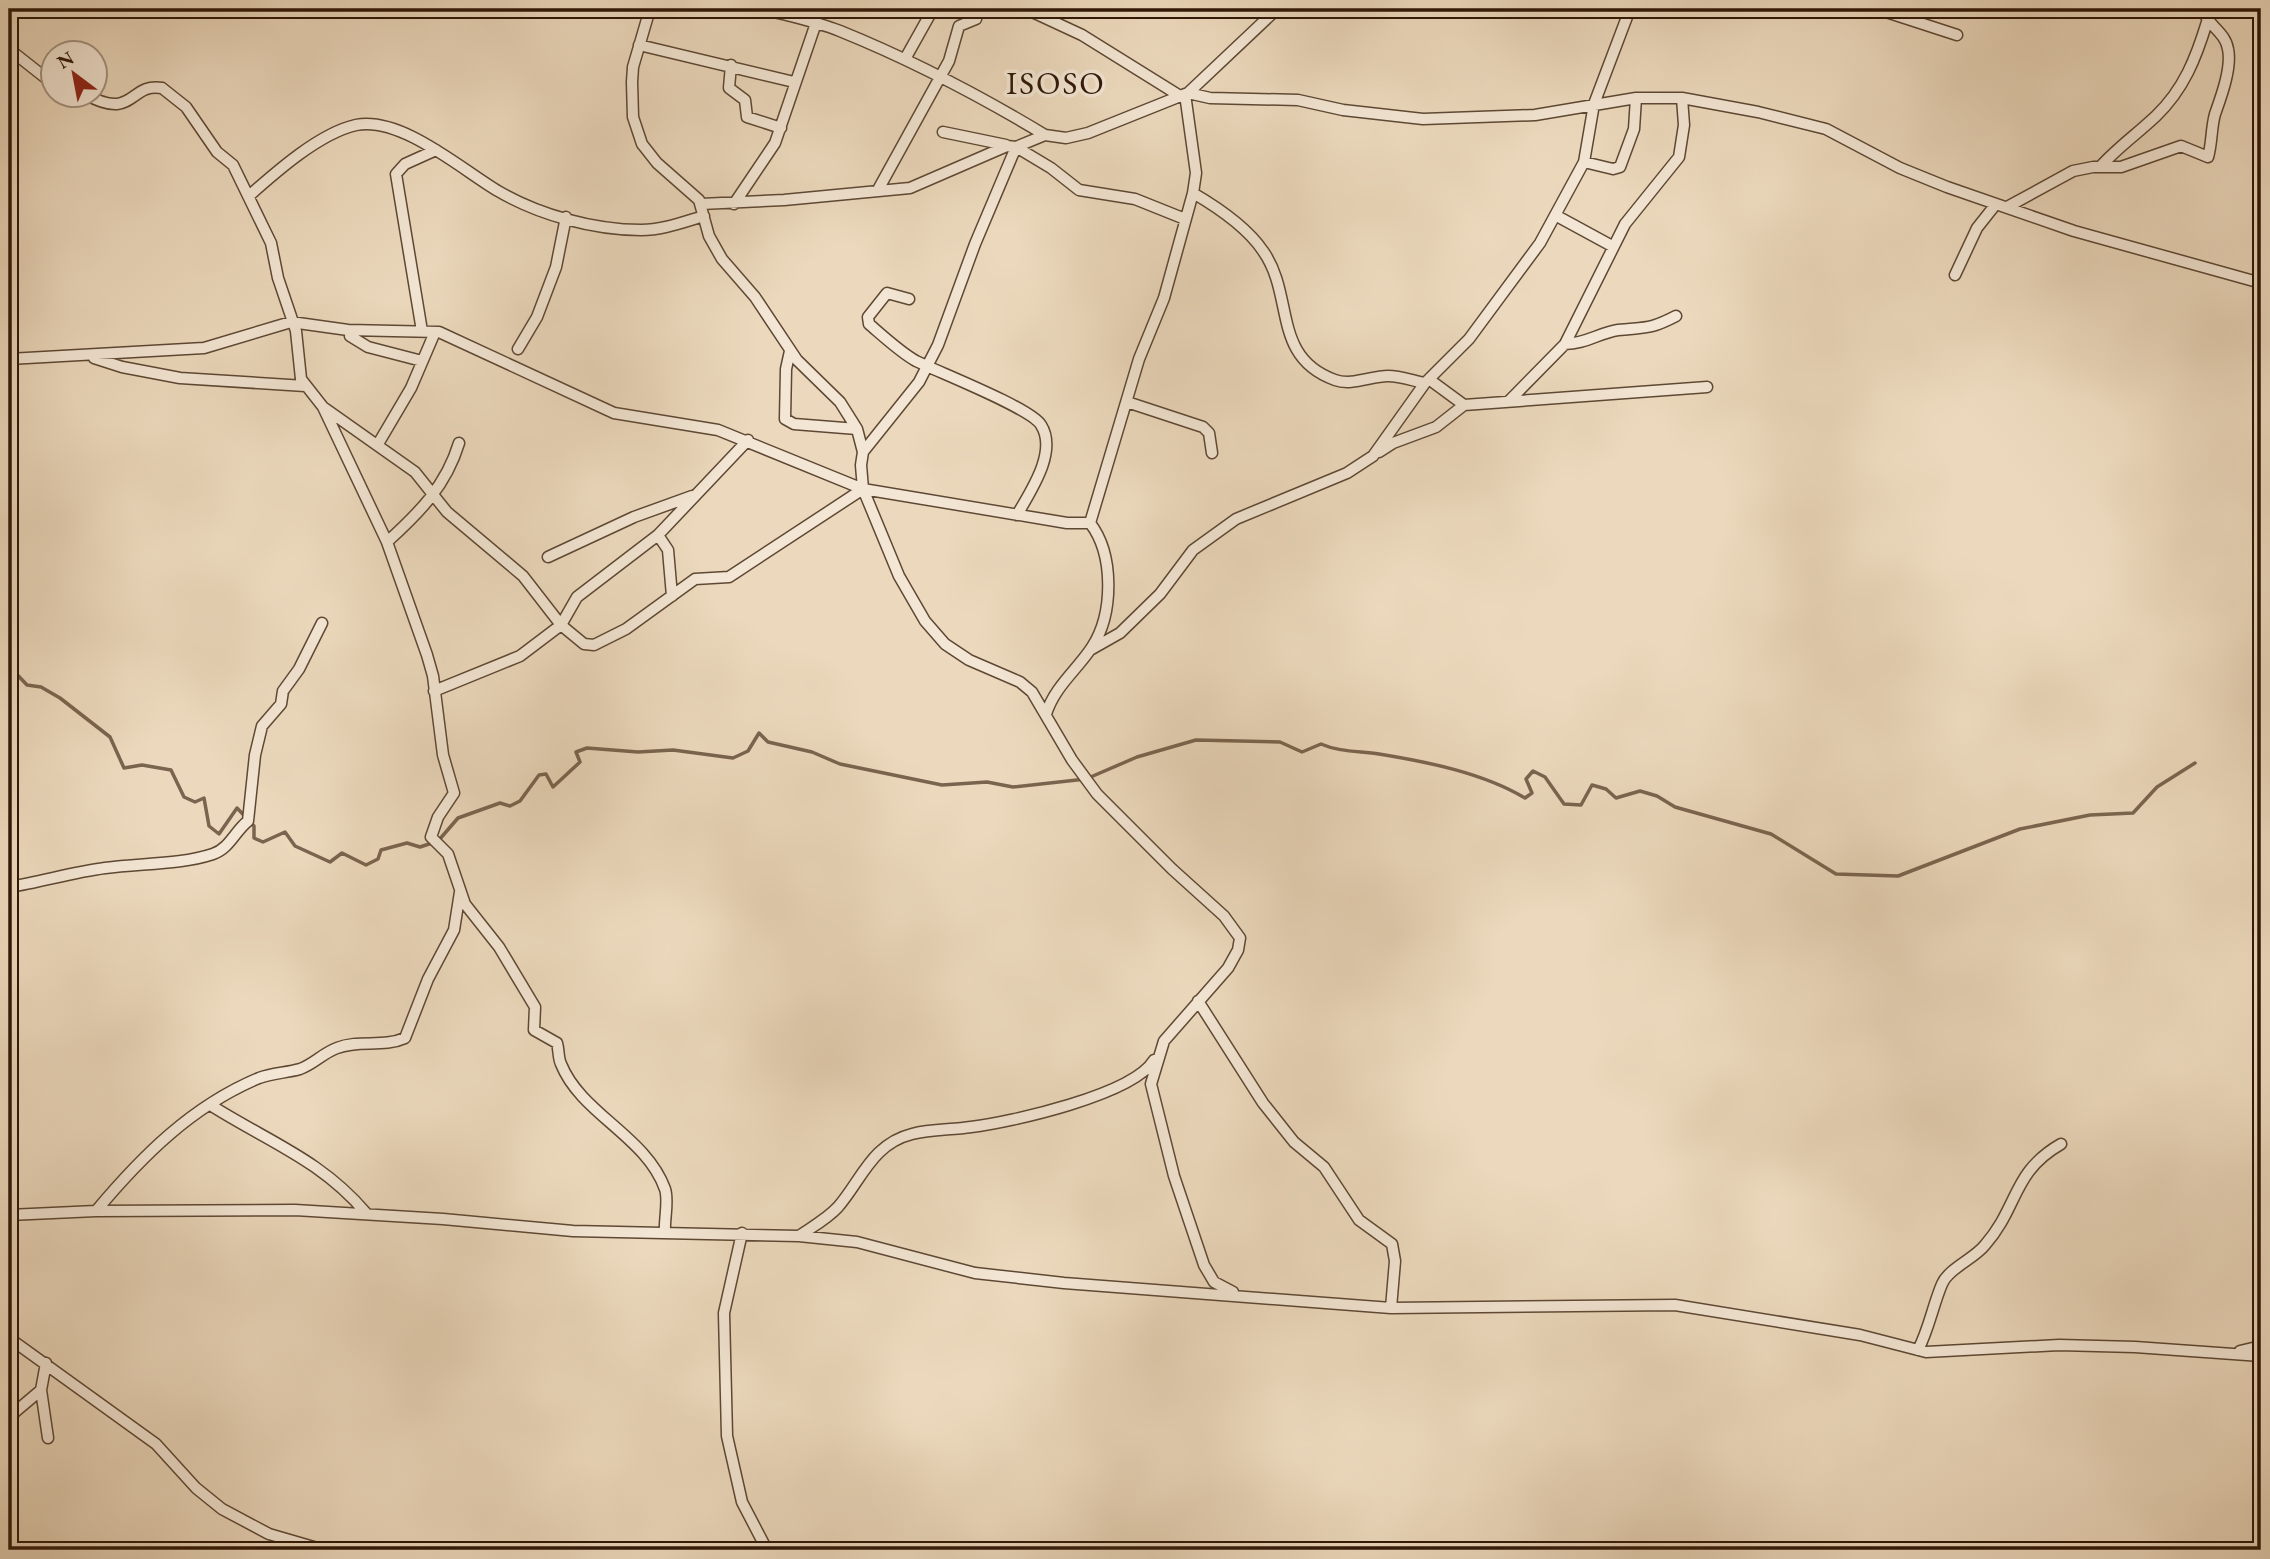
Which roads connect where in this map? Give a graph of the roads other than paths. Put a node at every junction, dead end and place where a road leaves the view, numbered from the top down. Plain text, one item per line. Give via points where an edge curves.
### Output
1 (763, 9) edge
2 (933, 9) edge
3 (1026, 9) edge
4 (1277, 9) edge
5 (1630, 9) edge
6 (1877, 9) edge
7 (2203, 9) edge
8 (652, 11) edge
9 (976, 19) dead end
10 (2207, 22) junction
11 (816, 23) junction
12 (1957, 35) dead end
13 (639, 45) junction
14 (9, 49) edge
15 (905, 59) junction
16 (732, 65) junction
17 (38, 72) edge
18 (939, 74) junction
19 (794, 82) junction
20 (1184, 94) junction
21 (1636, 98) junction
22 (1682, 98) junction
23 (1594, 104) junction
24 (108, 106) edge
25 (780, 128) junction
26 (943, 132) dead end
27 (1045, 135) junction
28 (1012, 146) junction
29 (436, 150) junction
30 (1584, 162) junction
31 (2100, 167) junction
32 (879, 188) junction
33 (1193, 193) junction
34 (250, 195) junction
35 (734, 204) junction
36 (1996, 204) junction
37 (2009, 206) junction
38 (702, 210) junction
39 (1555, 215) junction
40 (566, 217) junction
41 (1185, 219) junction
42 (1612, 246) junction
43 (1955, 275) dead end
44 (2261, 283) edge
45 (909, 299) dead end
46 (1676, 316) dead end
47 (291, 322) junction
48 (422, 331) junction
49 (435, 332) junction
50 (350, 336) dead end
51 (1565, 344) junction
52 (518, 349) dead end
53 (790, 351) junction
54 (83, 355) junction
55 (9, 359) edge
56 (422, 361) junction
57 (927, 365) junction
58 (1428, 382) junction
59 (305, 386) junction
60 (1707, 387) dead end
61 (1509, 401) junction
62 (1127, 402) junction
63 (1464, 405) junction
64 (323, 407) junction
65 (857, 429) junction
66 (748, 440) junction
67 (459, 443) dead end
68 (378, 444) junction
69 (863, 452) junction
70 (1212, 453) dead end
71 (1373, 456) junction
72 (863, 489) junction
73 (698, 493) junction
74 (434, 494) junction
75 (1017, 515) junction
76 (1090, 523) junction
77 (659, 535) junction
78 (387, 542) junction
79 (548, 557) dead end
80 (672, 596) junction
81 (322, 623) dead end
82 (561, 625) junction
83 (1090, 650) junction
84 (434, 691) junction
85 (1046, 714) junction
86 (9, 887) edge
87 (460, 892) junction
88 (1198, 1001) junction
89 (1158, 1054) junction
90 (212, 1106) junction
91 (2061, 1144) dead end
92 (96, 1211) junction
93 (366, 1213) junction
94 (9, 1215) edge
95 (665, 1232) junction
96 (742, 1233) junction
97 (799, 1236) junction
98 (1239, 1294) junction
99 (1391, 1308) junction
100 (9, 1338) edge
101 (2261, 1346) edge
102 (1918, 1350) junction
103 (2233, 1353) junction
104 (2261, 1356) edge
105 (46, 1363) junction
106 (41, 1390) junction
107 (9, 1422) edge
108 (48, 1438) dead end
109 (324, 1550) edge
110 (766, 1550) edge

1 - 11 street
2 - 15 street
3 - 20 street via 1082,35
4 - 20 street
5 - 23 street
6 - 12 street
7 - 10 street
8 - 13 street
9 - 18 street via 959,26 954,48
10 - 31 street via 2195,62 2174,95
10 - 31 street via 2223,34 2229,51 2224,95 2215,115 2208,158 2181,146 2121,167
11 - 15 street
11 - 19 street
13 - 16 street
13 - 38 street via 632,82 636,131 647,153 692,191
14 - 17 street
15 - 18 street
16 - 19 street
16 - 25 street via 729,88 745,100 747,117
18 - 27 street
18 - 32 street
19 - 25 street
20 - 23 street via 1210,99 1298,100 1423,119 1535,115
20 - 27 street via 1088,133 1066,138
20 - 33 street via 1196,173
21 - 22 street
21 - 23 street
21 - 30 street via 1634,129 1620,167
22 - 36 street via 1826,129 1900,167
22 - 42 street via 1679,157
23 - 30 street
24 - 34 street via 150,88 162,88 197,118
25 - 35 street
26 - 28 street
27 - 28 street
28 - 32 street via 910,188
28 - 41 street via 1079,190 1135,199
28 - 57 street
29 - 34 street via 381,124 355,125 315,144
29 - 40 street via 499,192
29 - 48 street via 405,164 396,174
30 - 39 street
31 - 37 street via 2073,171
32 - 35 street
33 - 41 street
33 - 58 street via 1222,212 1262,250 1273,269 1291,340 1310,367 1340,381 1389,376
34 - 47 street via 271,243
35 - 38 street
36 - 37 street
36 - 43 street via 1977,228
37 - 44 street via 2074,231
38 - 40 street via 664,227 642,230
38 - 53 street via 722,259 755,297
39 - 42 street
39 - 58 street via 1504,294
40 - 52 street via 556,267 537,317
41 - 62 street via 1164,298 1146,337
42 - 51 street
45 - 57 street via 887,293 868,317 869,324
46 - 51 street via 1641,330 1617,330 1583,344
47 - 48 street via 348,330
47 - 54 street via 204,348
47 - 59 street via 296,331 298,371
48 - 49 street
49 - 56 street
49 - 66 street via 614,413 718,430
50 - 56 street via 368,347
51 - 61 street
53 - 65 street via 832,392
53 - 65 street via 785,419 809,426
54 - 55 street
54 - 59 street via 180,378
56 - 68 street
57 - 69 street via 919,382
57 - 75 street via 1030,415 1041,425 1046,450 1037,481
58 - 63 street
58 - 71 street
59 - 64 street
60 - 61 street
61 - 63 street
62 - 70 street via 1203,427 1209,433
62 - 76 street
63 - 71 street via 1437,427 1393,443
64 - 68 street
64 - 78 street
65 - 69 street
66 - 72 street
66 - 73 street
67 - 74 street via 452,466
68 - 74 street via 415,472
69 - 72 street
71 - 83 street via 1347,473 1236,519 1193,550 1160,594 1120,633
72 - 75 street
72 - 80 street via 729,578 695,579
72 - 85 street via 899,576 925,621 969,660 1020,682
73 - 77 street
73 - 79 street
74 - 78 street
74 - 82 street via 460,524 523,576
75 - 76 street
76 - 83 street via 1105,548 1107,577 1104,614
77 - 80 street via 668,550
77 - 82 street via 577,597
78 - 84 street via 427,655
80 - 82 street via 594,645 583,644
81 - 86 street via 283,691 281,704 262,726 248,821 228,845 195,858 104,868
82 - 84 street via 520,656
83 - 85 street via 1057,690
84 - 87 street via 454,793 431,837 448,854
85 - 88 street via 1097,794 1235,928 1240,938 1238,950
87 - 90 street via 454,930 405,1038 336,1048 299,1069 261,1077 233,1090
87 - 95 street via 535,1007 534,1030 557,1043 561,1064 575,1087 627,1136 661,1182 666,1195
88 - 89 street
88 - 99 street via 1245,1079 1291,1138 1324,1167 1359,1220 1392,1244
89 - 97 street via 1146,1072 1073,1103 892,1142 874,1155 838,1207
89 - 98 street via 1151,1084 1174,1176 1208,1273 1214,1282
90 - 92 street via 196,1111 179,1125
90 - 93 street via 303,1156 345,1189
91 - 102 street via 2028,1168 2005,1216 1979,1252 1946,1277
92 - 93 street
92 - 94 street
93 - 95 street via 573,1231
95 - 96 street
96 - 97 street
96 - 110 street via 724,1313 727,1436 742,1502
97 - 98 street via 850,1241 994,1276
98 - 99 street
99 - 102 street via 1675,1305 1860,1335
100 - 105 street
101 - 103 street
102 - 103 street via 1954,1353 2059,1345
103 - 104 street
105 - 106 street
105 - 109 street via 156,1444 222,1509 269,1534
106 - 107 street
106 - 108 street

